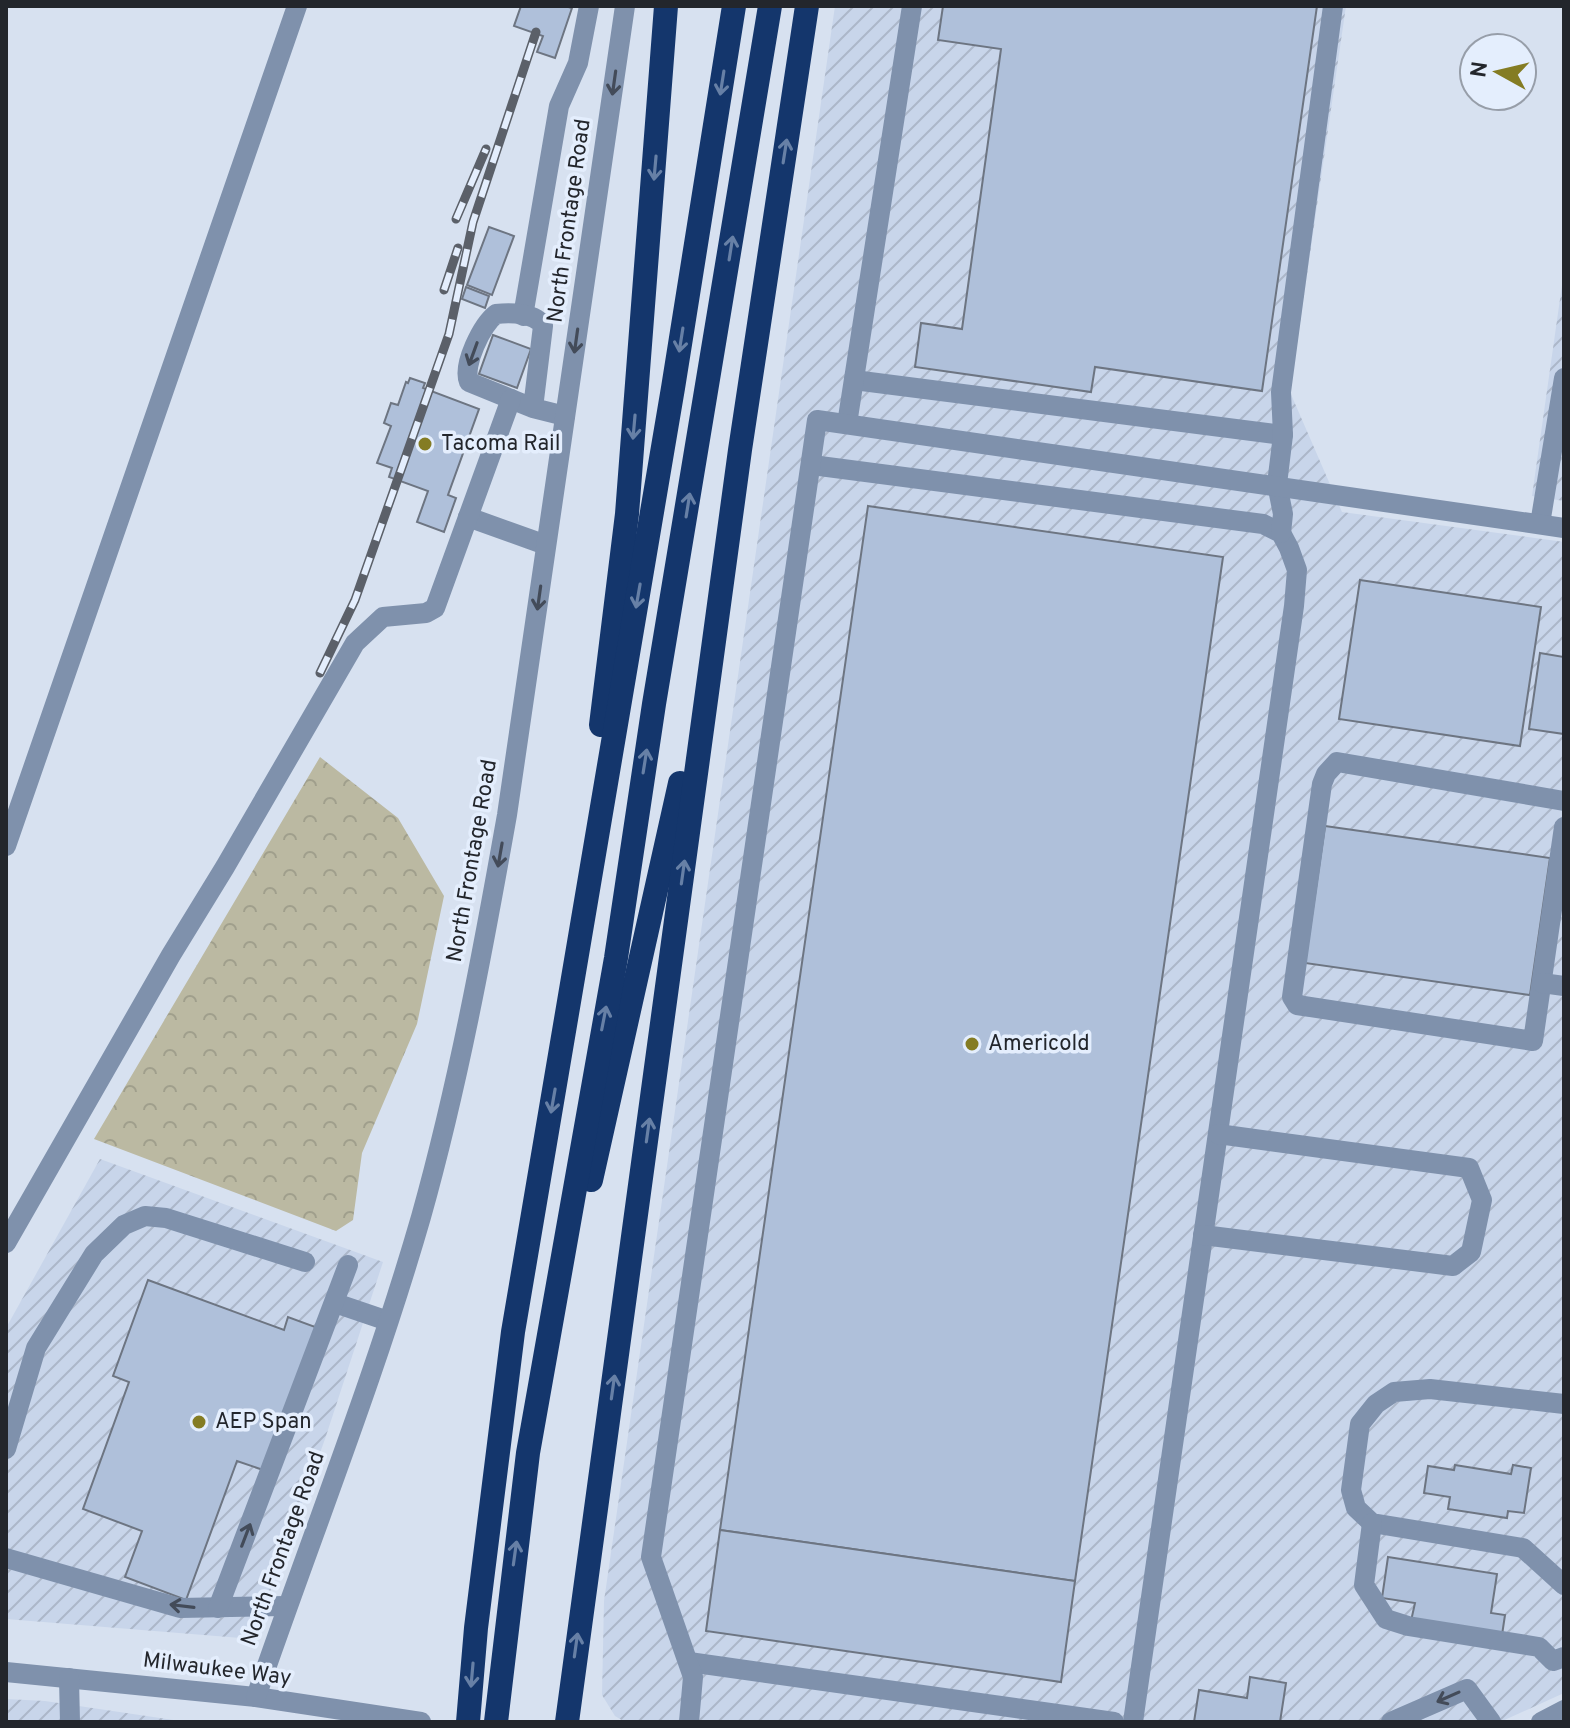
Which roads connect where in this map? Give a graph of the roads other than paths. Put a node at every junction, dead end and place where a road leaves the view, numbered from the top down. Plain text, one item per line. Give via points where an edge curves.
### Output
1 (297, 6) edge
2 (589, 6) edge
3 (625, 6) edge
4 (666, 6) edge
5 (734, 6) edge
6 (770, 6) edge
7 (807, 6) edge
8 (912, 6) edge
9 (1333, 6) edge
10 (523, 316) junction
11 (1564, 378) edge
12 (854, 380) junction
13 (511, 399) junction
14 (533, 408) junction
15 (565, 416) junction
16 (847, 424) junction
17 (1560, 432) edge
18 (1283, 435) junction
19 (740, 450) junction
20 (812, 465) junction
21 (1277, 484) junction
22 (468, 517) junction
23 (1540, 524) junction
24 (1564, 528) edge
25 (1281, 533) junction
26 (546, 545) junction
27 (1564, 801) edge
28 (1564, 827) edge
29 (6, 846) edge
30 (1542, 983) junction
31 (1564, 986) edge
32 (563, 1045) junction
33 (1218, 1134) junction
34 (1203, 1235) junction
35 (6, 1243) edge
36 (305, 1262) dead end
37 (348, 1265) dead end
38 (335, 1303) junction
39 (388, 1321) junction
40 (1564, 1404) edge
41 (6, 1449) edge
42 (528, 1453) junction
43 (1372, 1523) junction
44 (6, 1558) edge
45 (1564, 1585) edge
46 (287, 1606) junction
47 (218, 1608) junction
48 (1564, 1657) edge
49 (689, 1662) junction
50 (6, 1672) edge
51 (69, 1678) junction
52 (256, 1697) junction
53 (1564, 1710) edge
54 (354, 1717) edge
55 (70, 1722) edge
56 (421, 1722) edge
57 (468, 1722) edge
58 (496, 1722) edge
59 (567, 1722) edge
60 (689, 1722) edge
61 (1114, 1722) edge
62 (1133, 1722) edge
63 (1391, 1722) edge
64 (1491, 1722) edge
65 (1541, 1722) edge

1 - 29 street
2 - 10 street via 578,63 559,106
3 -> 15 street, North Frontage Road
4 -> 32 highway via 627,514
5 -> 32 highway
42 -> 6 highway via 616,958
19 -> 7 highway
8 - 12 street
9 - 18 street via 1281,392
10 -> 13 street via 492,317 467,373 472,385
10 - 14 street via 540,320 544,331
11 - 17 street
12 - 16 street
12 - 18 street
13 - 14 street
13 - 22 street
14 - 15 street
15 - 26 street, North Frontage Road
16 - 20 street via 817,420
16 - 21 street
17 - 23 street
18 - 21 street
19 - 42 highway via 676,806
59 -> 19 highway
20 - 25 street via 1263,524
20 - 49 street via 651,1557
21 - 23 street
21 - 25 street
22 - 26 street
22 - 35 street via 435,608 383,617 355,643
23 - 24 street
25 - 33 street via 1297,570 1294,606
26 -> 39 street, North Frontage Road via 483,948 421,1216
27 - 30 street via 1337,762 1322,784 1292,997 1304,1008 1533,1041
28 - 30 street
30 - 31 street
32 -> 57 highway via 513,1332
33 - 34 street
33 - 34 street via 1469,1168 1482,1200 1471,1252 1453,1266
34 - 62 street
36 - 41 street via 166,1218 145,1216 124,1225 94,1254 36,1348
37 - 38 street
38 - 39 street
47 -> 38 street
39 - 46 street, North Frontage Road
40 - 43 street via 1430,1389 1394,1392 1360,1424 1351,1490 1356,1508
58 -> 42 highway
43 - 45 street via 1523,1548
43 - 48 street via 1364,1585 1386,1619 1539,1647 1553,1661
47 -> 44 street via 180,1608
46 - 47 street
46 - 52 street, North Frontage Road
49 - 60 street
49 - 61 street
50 - 51 street, Milwaukee Way
51 - 52 street, Milwaukee Way
51 - 55 street
52 - 54 street, Milwaukee Way
53 - 65 street
54 - 56 street, Milwaukee Way
64 -> 63 street via 1467,1689

